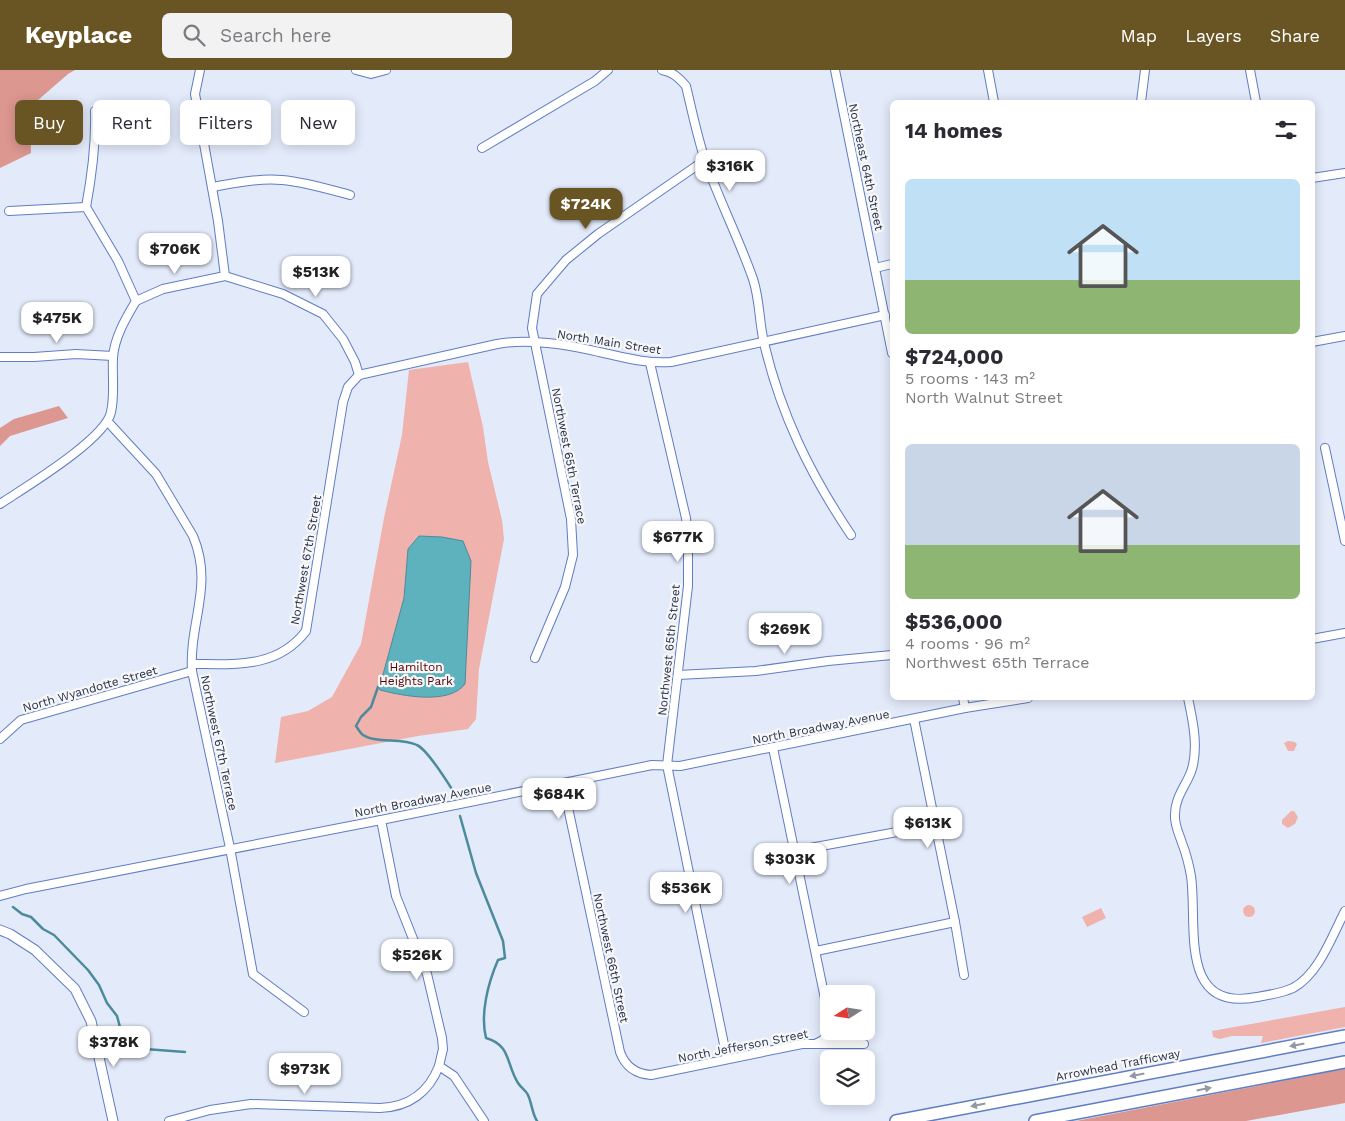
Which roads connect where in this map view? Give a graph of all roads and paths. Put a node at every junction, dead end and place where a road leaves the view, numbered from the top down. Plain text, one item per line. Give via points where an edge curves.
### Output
1 (200, 70) edge
2 (356, 70) edge
3 (386, 70) edge
4 (608, 70) edge
5 (662, 70) edge
6 (834, 70) edge
7 (988, 70) edge
8 (1145, 70) edge
9 (1250, 70) edge
10 (994, 100) edge
11 (1141, 100) edge
12 (1256, 100) edge
13 (95, 145) edge
14 (482, 148) dead end
15 (705, 160) junction
16 (1345, 173) edge
17 (1315, 178) edge
18 (212, 187) junction
19 (350, 195) dead end
20 (86, 207) junction
21 (9, 211) dead end
22 (890, 264) edge
23 (875, 268) junction
24 (224, 276) junction
25 (136, 302) junction
26 (885, 315) junction
27 (1345, 336) edge
28 (534, 341) junction
29 (1315, 341) edge
30 (764, 342) junction
31 (890, 342) edge
32 (113, 356) junction
33 (0, 357) edge
34 (650, 363) junction
35 (359, 375) junction
36 (108, 422) junction
37 (1325, 448) dead end
38 (0, 504) edge
39 (851, 535) dead end
40 (1345, 541) edge
41 (1345, 632) edge
42 (1315, 639) edge
43 (890, 655) edge
44 (535, 658) dead end
45 (192, 668) junction
46 (678, 675) junction
47 (963, 700) edge
48 (1015, 700) edge
49 (1188, 700) edge
50 (965, 708) junction
51 (914, 719) junction
52 (0, 739) edge
53 (773, 748) junction
54 (667, 765) junction
55 (563, 784) junction
56 (381, 820) junction
57 (935, 825) junction
58 (230, 848) junction
59 (794, 851) junction
60 (0, 896) edge
61 (1345, 911) edge
62 (955, 922) junction
63 (0, 930) edge
64 (816, 951) junction
65 (964, 975) dead end
66 (823, 985) edge
67 (304, 1012) dead end
68 (1345, 1036) edge
69 (823, 1040) edge
70 (817, 1043) junction
71 (864, 1044) dead end
72 (727, 1059) junction
73 (1345, 1062) edge
74 (439, 1066) junction
75 (630, 1067) joint
76 (113, 1121) edge
77 (169, 1121) edge
78 (484, 1121) edge
79 (896, 1121) edge
80 (1035, 1121) edge

1 - 18 street via 195,94
2 - 3 street via 371,74
4 - 14 street via 595,81
5 - 15 street via 672,73 686,86
6 - 23 street, Northeast 64th Street
7 - 10 street
8 - 11 street
9 - 12 street
13 - 20 street
15 - 28 street, Northwest 65th Terrace via 624,215 566,260 537,294 532,328
15 - 30 street via 754,281
16 - 17 street
18 - 19 street via 280,180
18 - 24 street
20 - 21 street
20 - 25 street via 118,261
22 - 23 street
23 - 26 street, Northeast 64th Street
24 - 25 street via 163,289
24 - 35 street via 284,294 323,314 344,339
25 - 32 street via 120,332
26 - 30 street, North Main Street
26 - 31 street, Northeast 64th Street
27 - 29 street
28 - 34 street, North Main Street
28 - 35 street, North Main Street via 512,341
28 - 44 street, Northwest 65th Terrace via 571,519 573,555 565,587
30 - 34 street, North Main Street via 671,362
30 - 39 street via 794,435 820,487
32 - 33 street
32 - 36 street via 112,408
34 - 46 street, Northwest 65th Street via 686,518 688,540 688,586
35 - 45 street, Northwest 67th Street via 348,387 343,402 306,632 275,657
36 - 38 street via 64,461
36 - 45 street, Northwest 67th Terrace via 156,474 197,545 202,563 202,582
37 - 40 street
41 - 42 street
43 - 46 street via 756,671
45 - 52 street, North Wyandotte Street via 21,720
45 - 58 street, Northwest 67th Terrace
46 - 54 street, Northwest 65th Street
47 - 50 street
48 - 50 street, North Broadway Avenue
49 - 61 street via 1194,752 1191,771 1177,800 1174,816 1191,876 1197,966 1201,977 1213,991 1226,998 1242,1000 1283,992 1301,983 1316,968
50 - 51 street, North Broadway Avenue
51 - 53 street, North Broadway Avenue
51 - 57 street
53 - 54 street, North Broadway Avenue via 680,766
53 - 59 street
54 - 55 street, North Broadway Avenue via 652,765
54 - 72 street
55 - 56 street, North Broadway Avenue
55 - 75 street, Northwest 66th Street via 620,1052
56 - 58 street, North Broadway Avenue
56 - 74 street via 396,896 427,974 438,1020 443,1049
57 - 59 street
57 - 62 street
58 - 60 street, North Broadway Avenue
58 - 67 street, Northwest 67th Terrace via 252,974
59 - 64 street
62 - 64 street
62 - 65 street
63 - 76 main road via 35,950 75,989 93,1030
64 - 66 street
68 -> 79 highway, Arrowhead Trafficway
69 - 70 street
70 - 71 street, North Jefferson Street
70 - 72 street, North Jefferson Street
72 - 75 street, North Jefferson Street via 651,1075
80 -> 73 highway
74 - 77 street via 434,1080 422,1092 397,1106 251,1104
74 - 78 street via 454,1076

